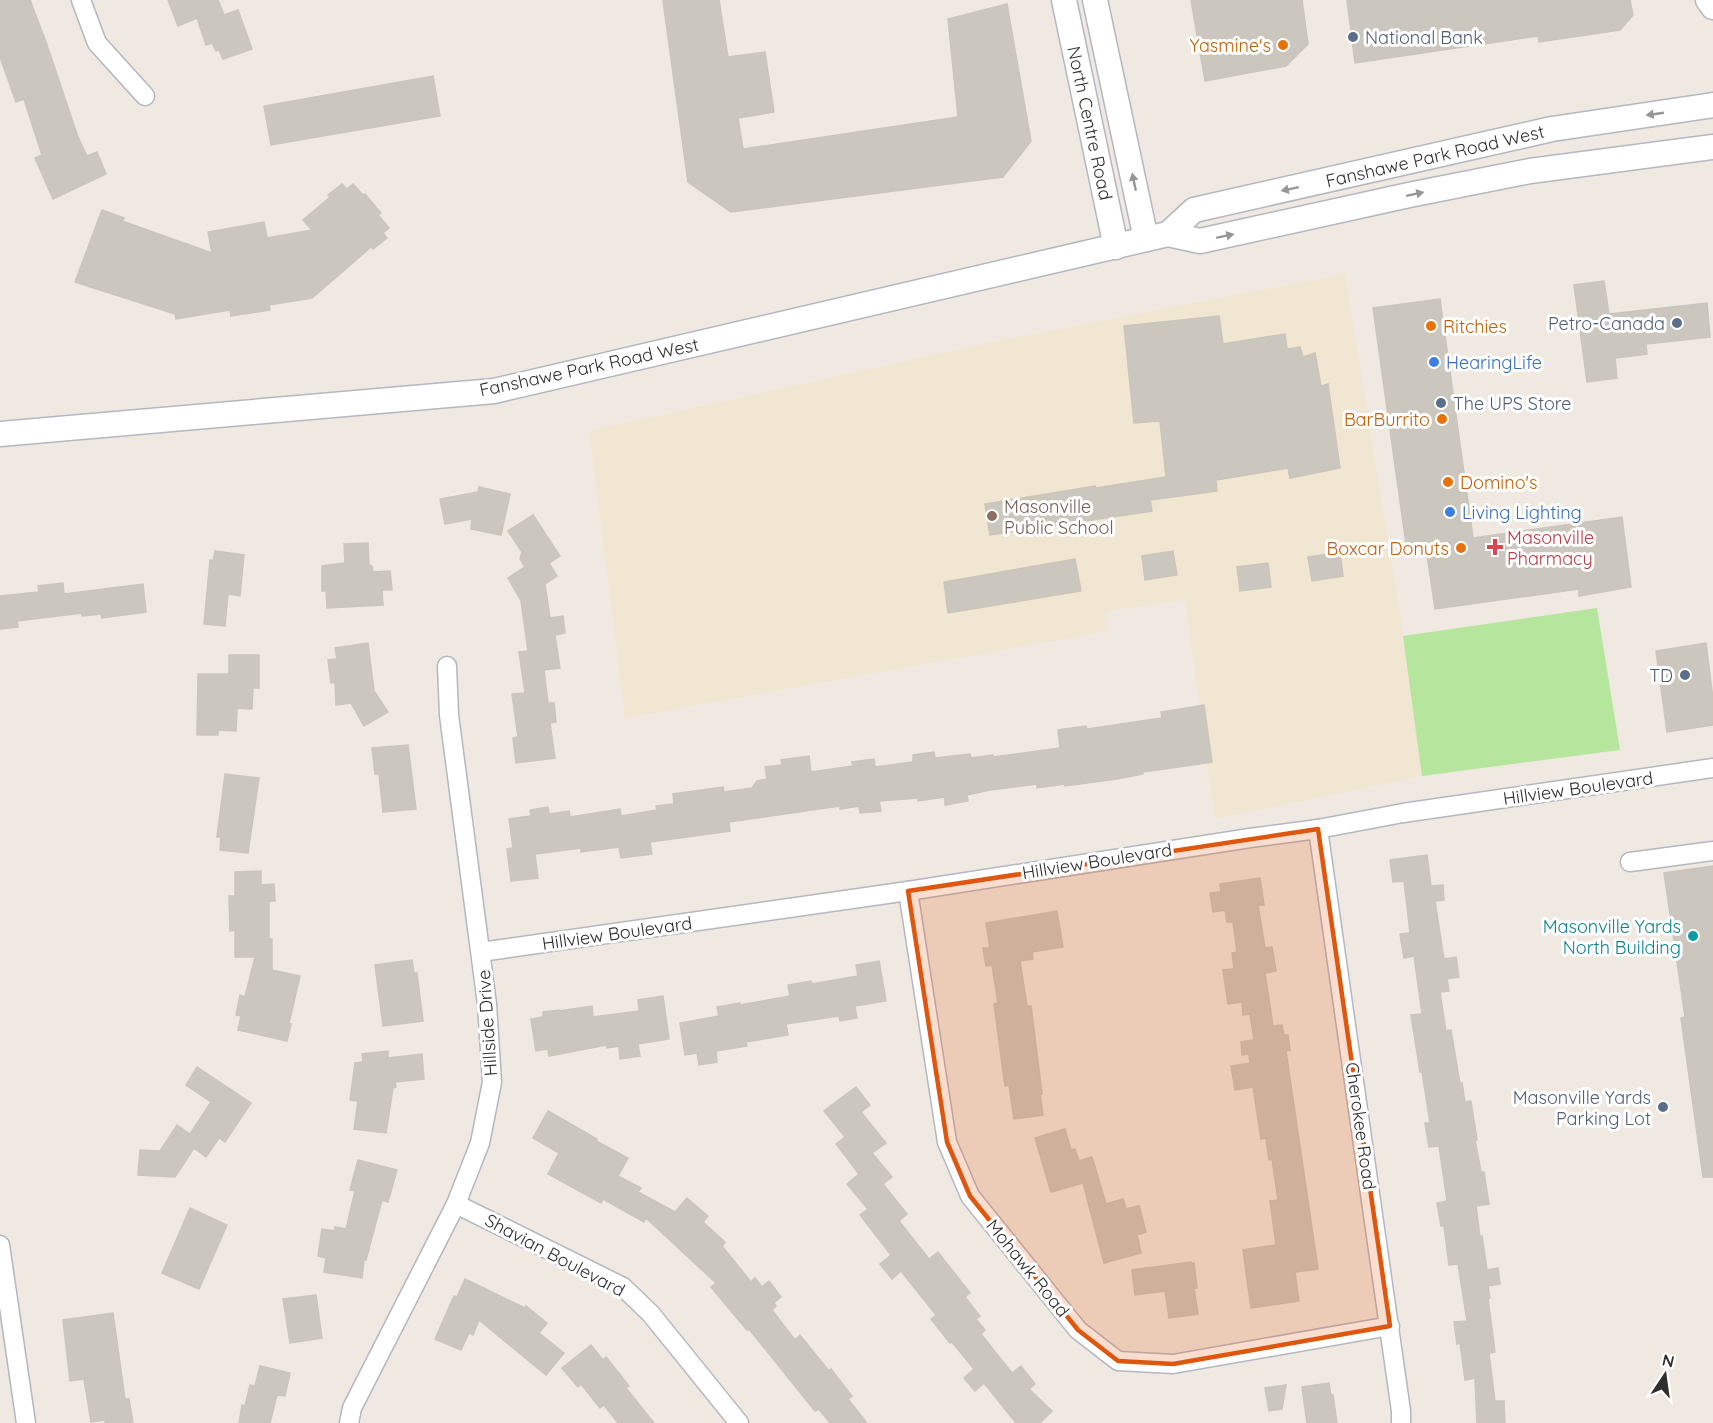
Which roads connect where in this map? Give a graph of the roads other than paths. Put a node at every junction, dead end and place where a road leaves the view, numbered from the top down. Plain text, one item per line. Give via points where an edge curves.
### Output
1 (81, 0) edge
2 (1064, 0) edge
3 (1095, 0) edge
4 (1708, 0) edge
5 (1713, 7) edge
6 (145, 96) dead end
7 (1713, 105) edge
8 (1713, 147) edge
9 (1157, 237) junction
10 (1116, 247) junction
11 (0, 434) edge
12 (447, 666) dead end
13 (1713, 768) edge
14 (1318, 829) junction
15 (1713, 851) edge
16 (1630, 862) dead end
17 (908, 891) junction
18 (481, 952) junction
19 (456, 1204) junction
20 (0, 1245) edge
21 (1390, 1326) junction
22 (26, 1423) edge
23 (349, 1423) edge
24 (740, 1423) edge
25 (1401, 1423) edge

1 - 6 street via 97,43
2 - 10 main road, North Centre Road
9 -> 3 main road, North Centre Road
4 - 5 main road
7 -> 9 main road, Fanshawe Park Road West via 1552,129 1194,210
9 -> 8 main road, Fanshawe Park Road West via 1200,241 1530,171
9 - 10 main road, Fanshawe Park Road West
10 - 11 main road, Fanshawe Park Road West via 494,391
12 - 18 street, Hillside Drive via 449,715
13 - 14 street, Hillview Boulevard
14 - 17 street, Hillview Boulevard
14 - 21 street, Cherokee Road
15 - 16 street
17 - 18 street, Hillview Boulevard
17 - 21 street, Mohawk Road via 947,1142 970,1196 1078,1330 1118,1361 1173,1364
18 - 19 street, Hillside Drive via 492,1082 480,1143
19 - 23 street, Hillside Drive via 352,1408
19 - 24 street, Shavian Boulevard via 623,1287 651,1314
20 - 22 street
21 - 25 street, Cherokee Road

